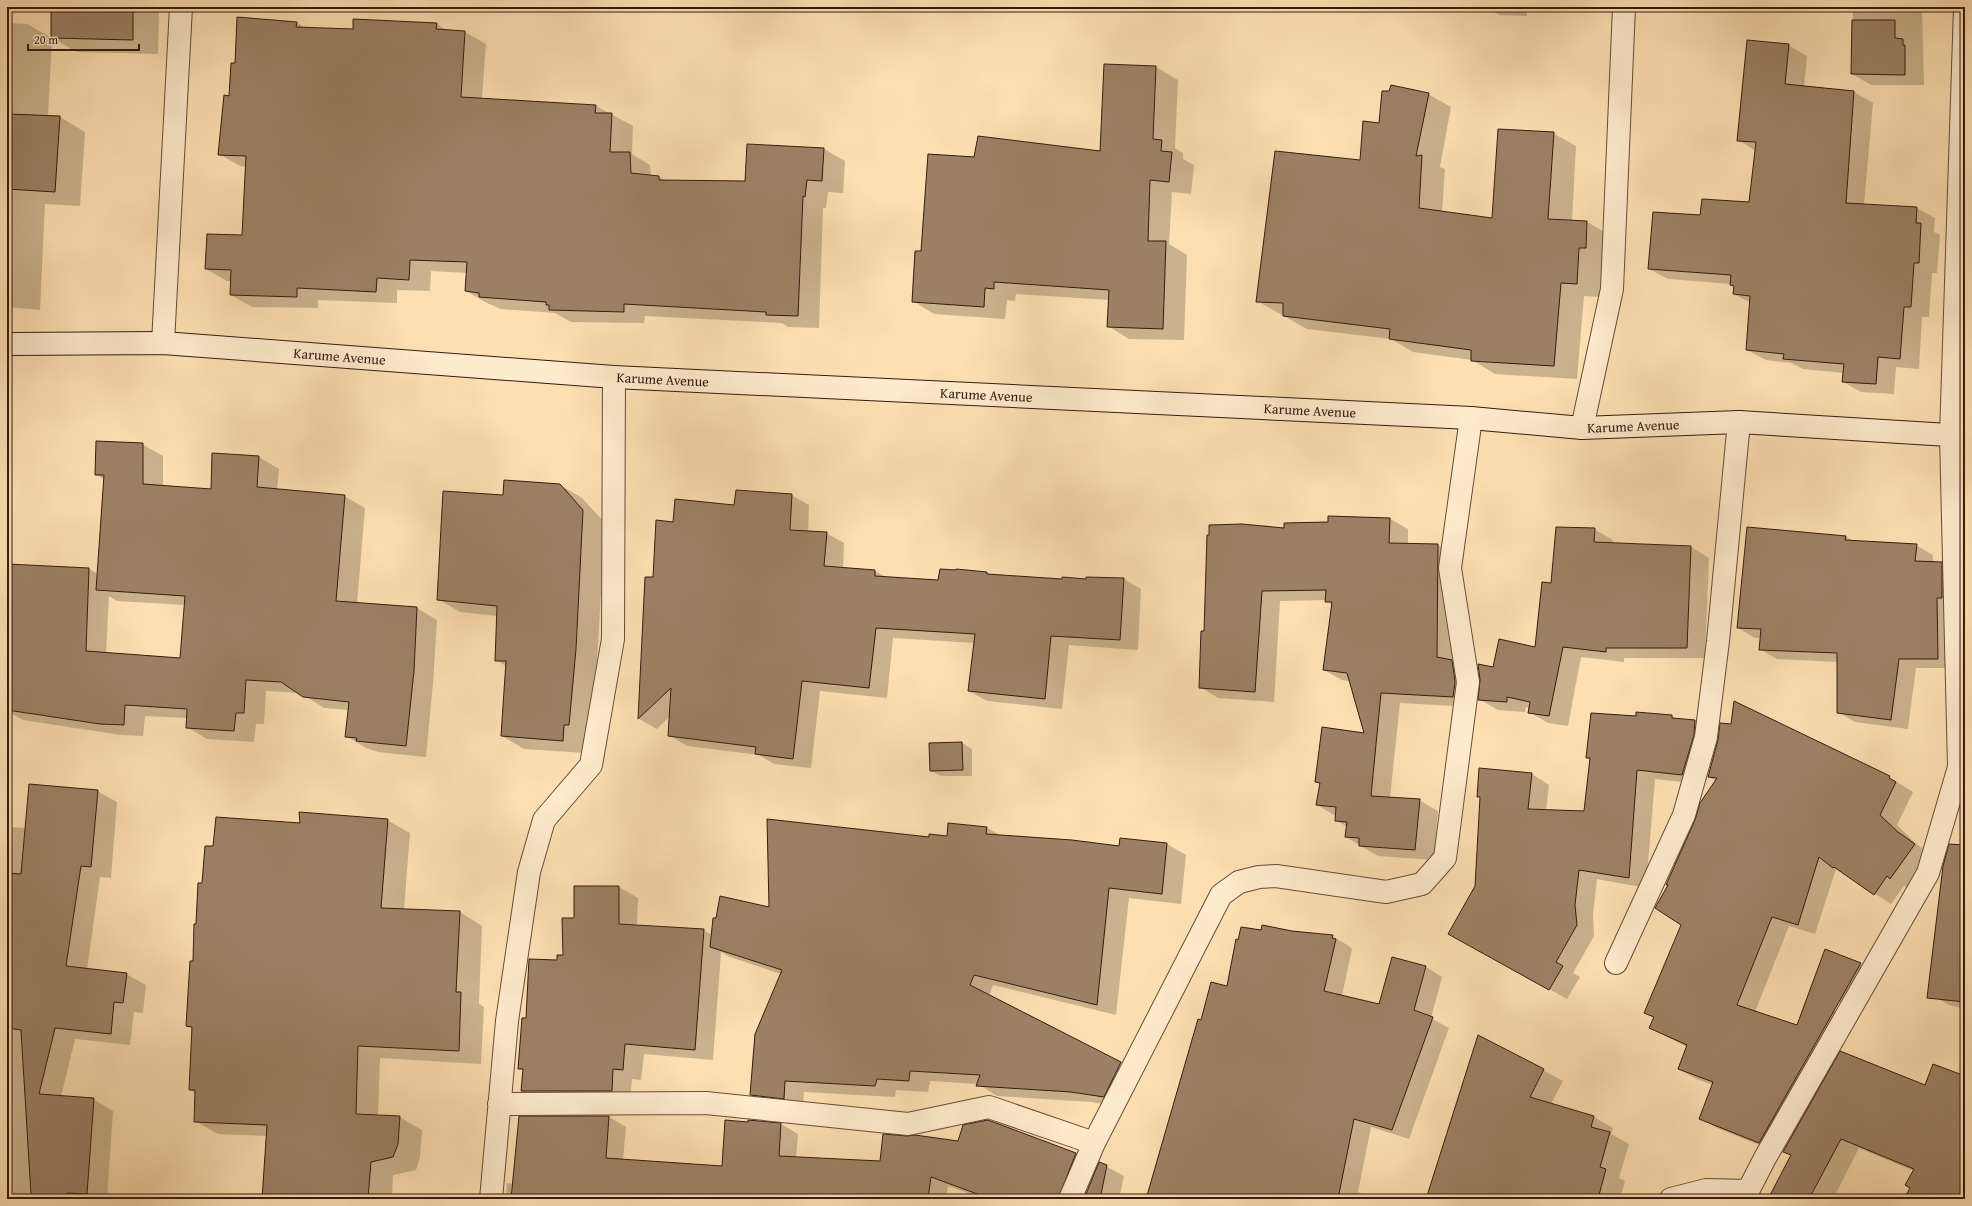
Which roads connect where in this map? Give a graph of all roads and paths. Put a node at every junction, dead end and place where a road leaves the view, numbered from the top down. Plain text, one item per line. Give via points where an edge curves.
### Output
1 (181, 7) edge
2 (1624, 7) edge
3 (1965, 7) edge
4 (163, 343) junction
5 (7, 344) edge
6 (614, 377) junction
7 (1471, 418) junction
8 (1739, 422) junction
9 (1582, 428) junction
10 (1958, 436) edge
11 (1616, 963) dead end
12 (499, 1104) junction
13 (1094, 1144) junction
14 (1749, 1195) edge
15 (491, 1199) edge
16 (1070, 1199) edge
17 (1671, 1199) edge

1 - 4 street
2 - 9 street via 1612,289
3 - 10 street
4 - 5 street, Karume Avenue
4 - 6 street, Karume Avenue
6 - 7 street, Karume Avenue
6 - 12 street via 613,639 591,765 544,820 529,872 507,1021
7 - 9 street, Karume Avenue
7 - 13 street via 1450,568 1468,682 1445,858 1422,884 1386,892 1276,876 1238,882 1221,895
8 - 9 street, Karume Avenue
8 - 10 street, Karume Avenue
8 - 11 street via 1706,737 1684,815
10 - 14 street via 1959,767 1928,873
12 - 13 street via 706,1103 908,1124 989,1106
12 - 15 street
13 - 16 street
14 - 17 street via 1706,1190

